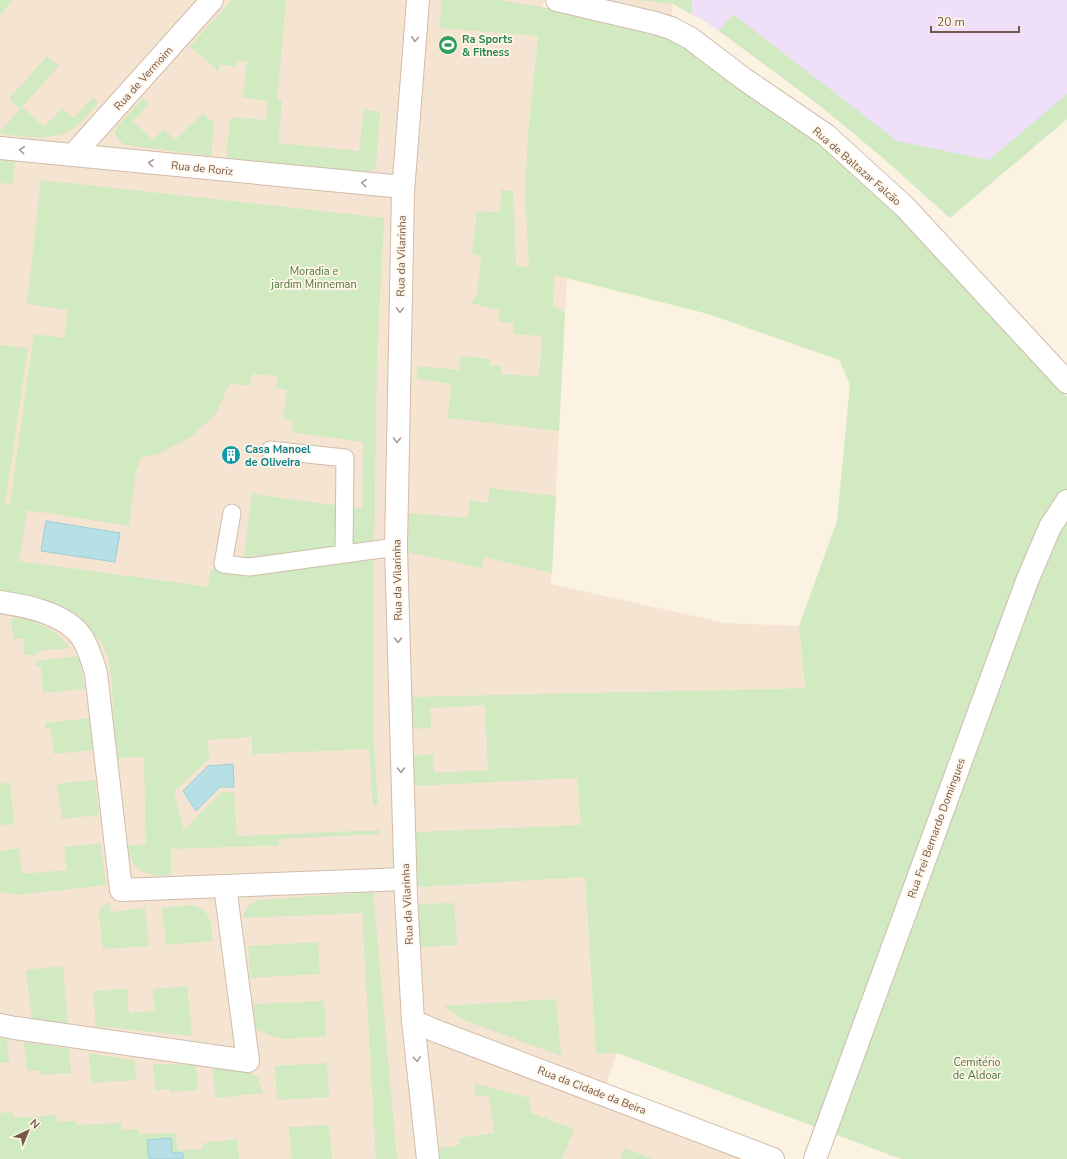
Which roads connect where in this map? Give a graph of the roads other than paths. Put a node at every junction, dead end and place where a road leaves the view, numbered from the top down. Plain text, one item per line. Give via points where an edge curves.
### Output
1 (212, 0) edge
2 (418, 0) edge
3 (557, 0) edge
4 (0, 148) edge
5 (73, 155) junction
6 (403, 187) junction
7 (1067, 382) edge
8 (270, 450) dead end
9 (1067, 501) edge
10 (232, 513) dead end
11 (396, 547) junction
12 (344, 554) junction
13 (0, 602) edge
14 (405, 879) junction
15 (225, 886) junction
16 (413, 1021) junction
17 (0, 1025) edge
18 (428, 1159) edge
19 (773, 1159) edge
20 (815, 1159) edge

1 - 5 street, Rua de Vermoim
2 -> 6 street, Rua da Vilarinha
3 - 7 street, Rua de Baltazar Falcão via 655,23 690,38 744,79 826,135 905,208
5 -> 4 street, Rua de Roriz
6 -> 5 street, Rua de Roriz
6 -> 11 street, Rua da Vilarinha
8 - 12 lane via 345,458
9 - 20 street, Rua Frei Bernardo Domingues via 1050,527 1027,581
10 - 12 lane via 223,564 249,567
11 - 12 lane
11 -> 14 street, Rua da Vilarinha
13 - 15 street via 42,611 63,620 81,636 90,654 96,674 121,890
14 - 15 street
14 - 16 street, Rua da Vilarinha
15 - 17 street via 248,1061
16 -> 18 street, Rua da Vilarinha
16 - 19 street, Rua da Cidade da Beira

